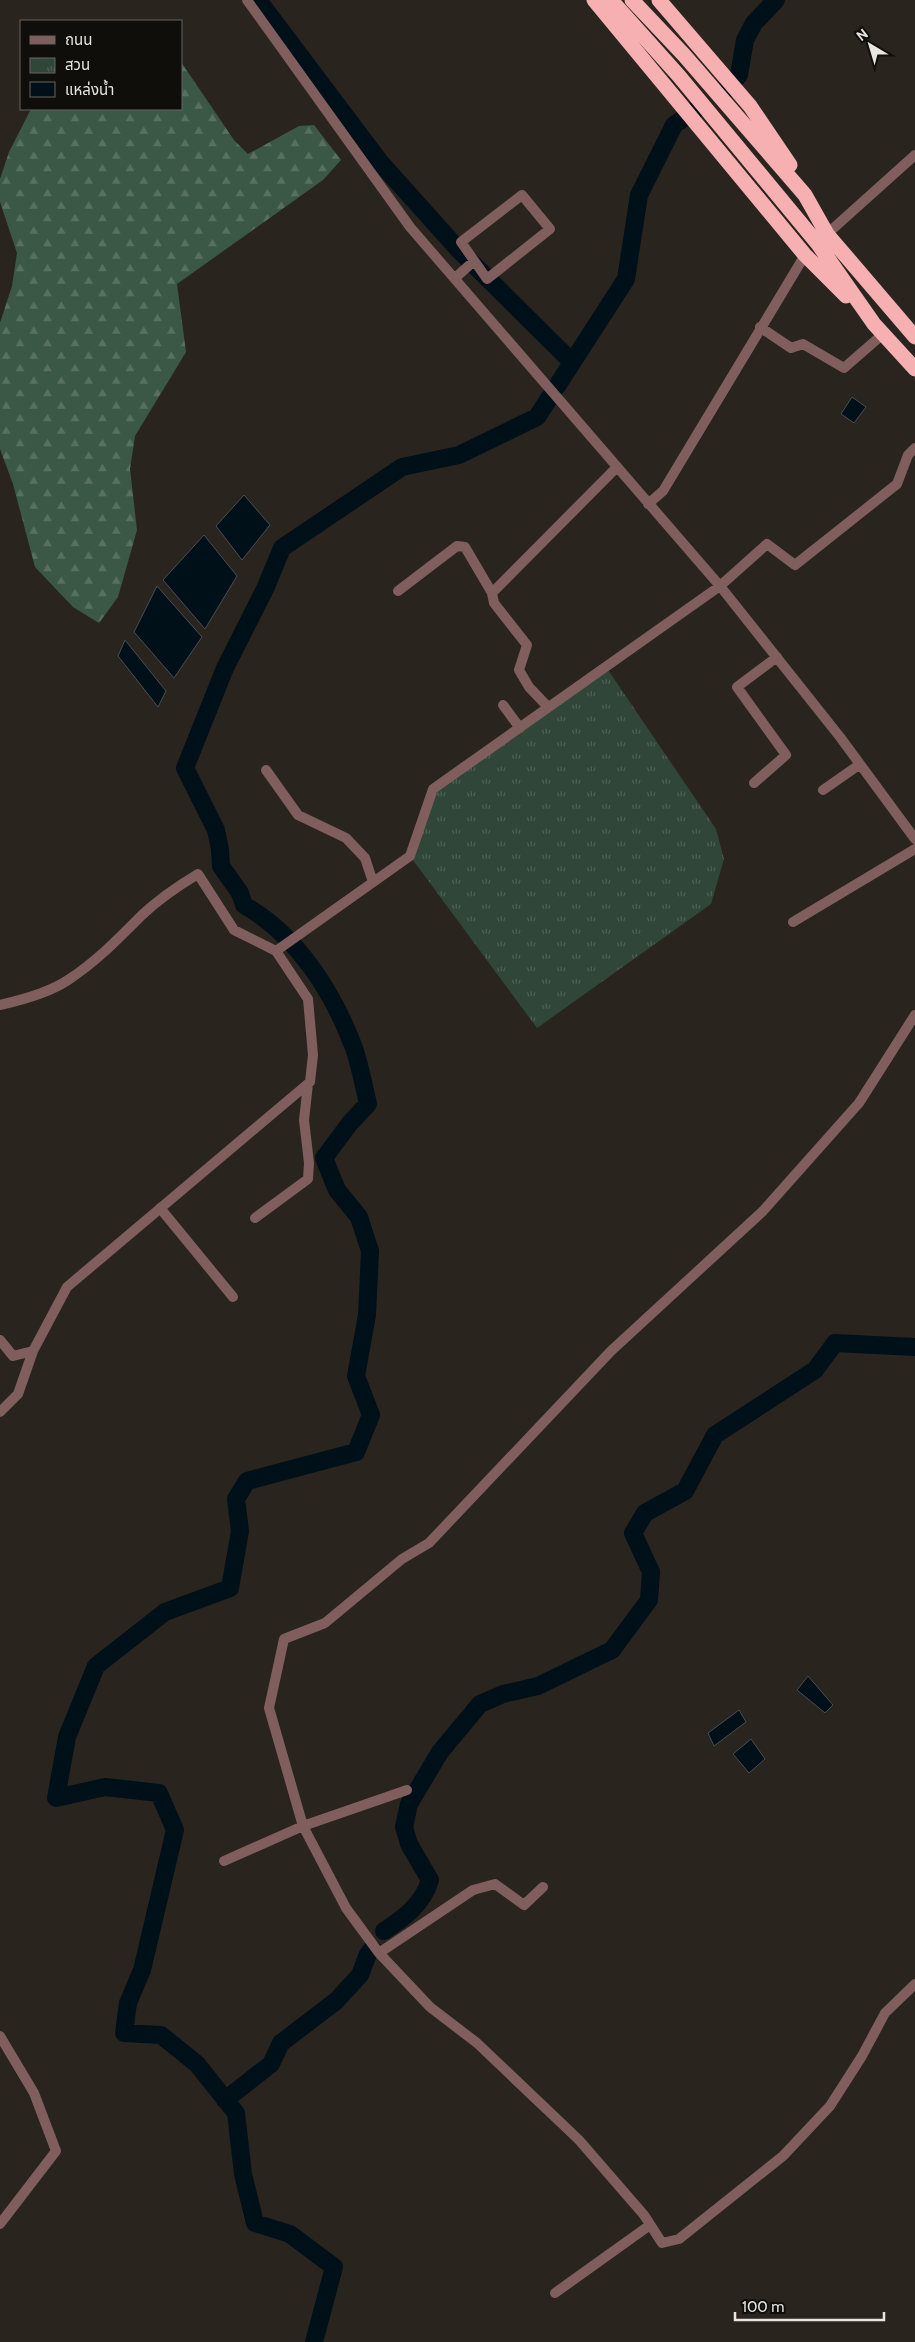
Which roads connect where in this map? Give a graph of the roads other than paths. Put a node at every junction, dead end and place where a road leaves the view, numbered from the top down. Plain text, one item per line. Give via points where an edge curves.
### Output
1 (247, 0) edge
2 (594, 0) edge
3 (599, 0) edge
4 (611, 0) edge
5 (632, 0) edge
6 (642, 0) edge
7 (659, 0) edge
8 (915, 155) edge
9 (802, 192) junction
10 (827, 234) junction
11 (804, 255) junction
12 (470, 264) junction
13 (455, 278) junction
14 (760, 327) junction
15 (879, 329) junction
16 (915, 337) edge
17 (915, 369) edge
18 (915, 448) edge
19 (617, 467) junction
20 (648, 504) junction
21 (720, 586) junction
22 (398, 591) dead end
23 (492, 593) junction
24 (777, 657) junction
25 (503, 706) dead end
26 (548, 707) junction
27 (520, 728) junction
28 (859, 765) junction
29 (266, 770) dead end
30 (754, 783) dead end
31 (823, 790) dead end
32 (915, 839) edge
33 (915, 849) edge
34 (373, 882) junction
35 (793, 922) dead end
36 (276, 951) junction
37 (0, 1005) edge
38 (915, 1015) edge
39 (308, 1084) junction
40 (160, 1208) junction
41 (255, 1218) dead end
42 (233, 1297) dead end
43 (0, 1340) edge
44 (33, 1351) junction
45 (0, 1412) edge
46 (407, 1790) dead end
47 (303, 1826) junction
48 (224, 1861) dead end
49 (542, 1887) dead end
50 (379, 1953) junction
51 (915, 1984) edge
52 (0, 2036) edge
53 (0, 2224) edge
54 (650, 2225) junction
55 (555, 2293) dead end

1 - 13 street via 368,171 410,227
2 - 11 highway
3 - 15 highway
4 - 15 highway via 679,76 818,244
5 - 9 highway
6 - 9 highway via 745,113
7 - 9 highway via 750,106 799,179
8 - 10 street
9 - 10 highway
10 - 16 highway
11 - 14 street
11 - 15 highway
12 - 12 street via 461,242 522,195 550,229 487,279
12 - 13 street
13 - 19 street
14 - 15 street via 791,348 803,344 844,368
14 - 20 street via 663,491
15 - 17 highway
18 - 21 street via 908,455 897,484 795,565 767,544
19 - 20 street
19 - 23 street
20 - 21 street
21 - 24 street
21 - 26 street
22 - 23 street via 457,546 465,547
23 - 26 street via 494,603 527,645 519,670
24 - 28 street
24 - 30 street via 737,687 786,755
25 - 27 street
26 - 27 street
27 - 34 street via 433,789 410,856
28 - 31 street
28 - 32 street
29 - 34 street via 298,815 346,838 364,858
33 - 35 street
34 - 36 street
36 - 37 street via 234,930 198,874 143,914 121,939 66,982
36 - 39 street via 308,999 313,1055
38 - 47 street via 859,1102 763,1211 611,1351 429,1543 402,1559 325,1623 284,1639 270,1708
39 - 40 street
39 - 41 street via 304,1120 308,1179
40 - 42 street
40 - 44 street via 67,1286
43 - 44 street via 13,1356
44 - 45 street via 18,1394
46 - 47 street
47 - 48 street
47 - 50 street via 346,1908
49 - 50 street via 524,1905 495,1884 473,1890
50 - 54 street via 430,2007 477,2043 580,2140
51 - 54 street via 885,2013 830,2106 783,2156 679,2239 662,2243
52 - 53 street via 34,2093 56,2151
54 - 55 street

